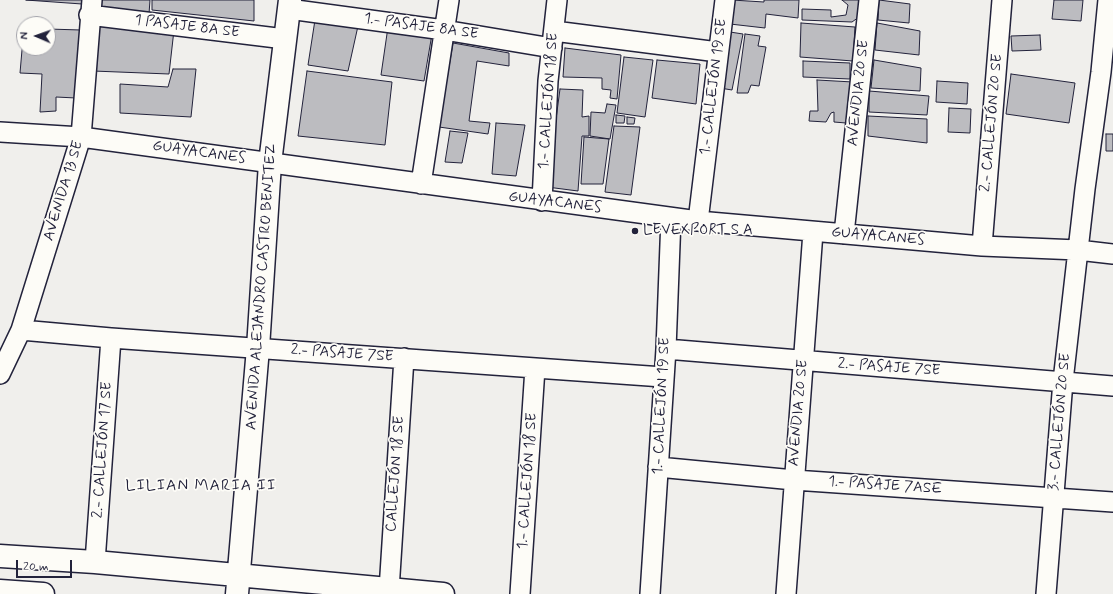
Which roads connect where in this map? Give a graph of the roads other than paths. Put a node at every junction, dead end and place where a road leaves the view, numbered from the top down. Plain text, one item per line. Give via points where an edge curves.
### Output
1 (449, 0) edge
2 (557, 0) edge
3 (725, 0) edge
4 (869, 0) edge
5 (1002, 0) edge
6 (1108, 0) edge
7 (289, 4) edge
8 (90, 8) edge
9 (444, 30) junction
10 (285, 38) junction
11 (553, 40) junction
12 (718, 52) junction
13 (1107, 72) edge
14 (0, 132) edge
15 (81, 137) junction
16 (270, 163) junction
17 (421, 184) junction
18 (542, 202) junction
19 (671, 218) junction
20 (698, 221) junction
21 (813, 232) junction
22 (844, 234) junction
23 (982, 246) junction
24 (1078, 250) junction
25 (1113, 254) edge
26 (22, 330) junction
27 (111, 338) junction
28 (258, 348) junction
29 (666, 348) junction
30 (404, 358) junction
31 (804, 361) junction
32 (535, 368) junction
33 (0, 374) edge
34 (663, 376) junction
35 (1063, 381) junction
36 (1113, 386) edge
37 (658, 467) junction
38 (794, 480) junction
39 (1054, 497) junction
40 (1113, 502) edge
41 (0, 556) edge
42 (95, 562) junction
43 (238, 584) edge
44 (389, 590) junction
45 (0, 591) edge
46 (43, 594) edge
47 (442, 594) edge
48 (520, 594) edge
49 (650, 594) edge
50 (786, 594) edge
51 (1046, 594) edge

1 - 9 street
2 - 11 street, 1.- CALLEJÓN 18 SE
3 - 12 street, 1.- CALLEJÓN 19 SE
4 - 22 street, AVENDIA 20 SE
5 - 23 street, 2.- CALLEJÓN 20 SE
6 - 13 street
7 - 9 street, 1.- PASAJE 8A SE
7 - 10 main road, AVENIDA ALEJANDRO CASTRO BENITEZ
8 - 10 street, 1 PASAJE 8A SE
8 - 15 street, AVENIDA 13 SE
9 - 11 street, 1.- PASAJE 8A SE
9 - 17 street
10 - 16 main road, AVENIDA ALEJANDRO CASTRO BENITEZ
11 - 12 street, 1.- PASAJE 8A SE
11 - 18 street, 1.- CALLEJÓN 18 SE via 548,81
12 - 20 street, 1.- CALLEJÓN 19 SE
13 - 24 street, 3.- CALLEJÓN 20 SE via 1085,189
14 - 15 street, GUAYACANES
15 - 16 street, GUAYACANES
15 - 26 street, AVENIDA 13 SE
16 - 17 street, GUAYACANES
16 - 28 main road, AVENIDA ALEJANDRO CASTRO BENITEZ
17 - 18 street, GUAYACANES
18 - 19 street, GUAYACANES
19 - 20 street, GUAYACANES
19 - 29 street, 1.- CALLEJÓN 19 SE
20 - 21 street, GUAYACANES
21 - 22 street, GUAYACANES
21 - 31 street, AVENDIA 20 SE
22 - 23 street, GUAYACANES
23 - 24 street, GUAYACANES
24 - 25 street, GUAYACANES
24 - 35 street, 3.- CALLEJÓN 20 SE
26 - 27 street, 2.- PASAJE 7SE
26 - 33 street, AVENIDA 13 SE
27 - 28 street, 2.- PASAJE 7SE
27 - 42 street, 2.- CALLEJÓN 17 SE
28 - 30 street, 2.- PASAJE 7SE
28 - 43 main road, AVENIDA ALEJANDRO CASTRO BENITEZ
29 - 31 street, 2.- PASAJE 7SE
29 - 34 street, 1.- CALLEJÓN 19 SE
30 - 32 street, 2.- PASAJE 7SE
30 - 44 street, CALLEJÓN 18 SE
31 - 35 street, 2.- PASAJE 7SE
31 - 38 street, AVENDIA 20 SE
32 - 34 street, 2.- PASAJE 7SE
32 - 48 street, 1.- CALLEJÓN 18 SE
34 - 37 street, 1.- CALLEJÓN 19 SE
35 - 36 street, 2.- PASAJE 7SE
35 - 39 street, 3.- CALLEJÓN 20 SE
37 - 38 street, 1.- PASAJE 7ASE
37 - 49 street, 1.- CALLEJÓN 19 SE
38 - 39 street, 1.- PASAJE 7ASE
38 - 50 street, AVENDIA 20 SE
39 - 40 street, 1.- PASAJE 7ASE
39 - 51 street, 3.- CALLEJÓN 20 SE
41 - 42 main road
42 - 43 main road
43 - 44 main road
44 - 47 main road
45 - 46 main road

